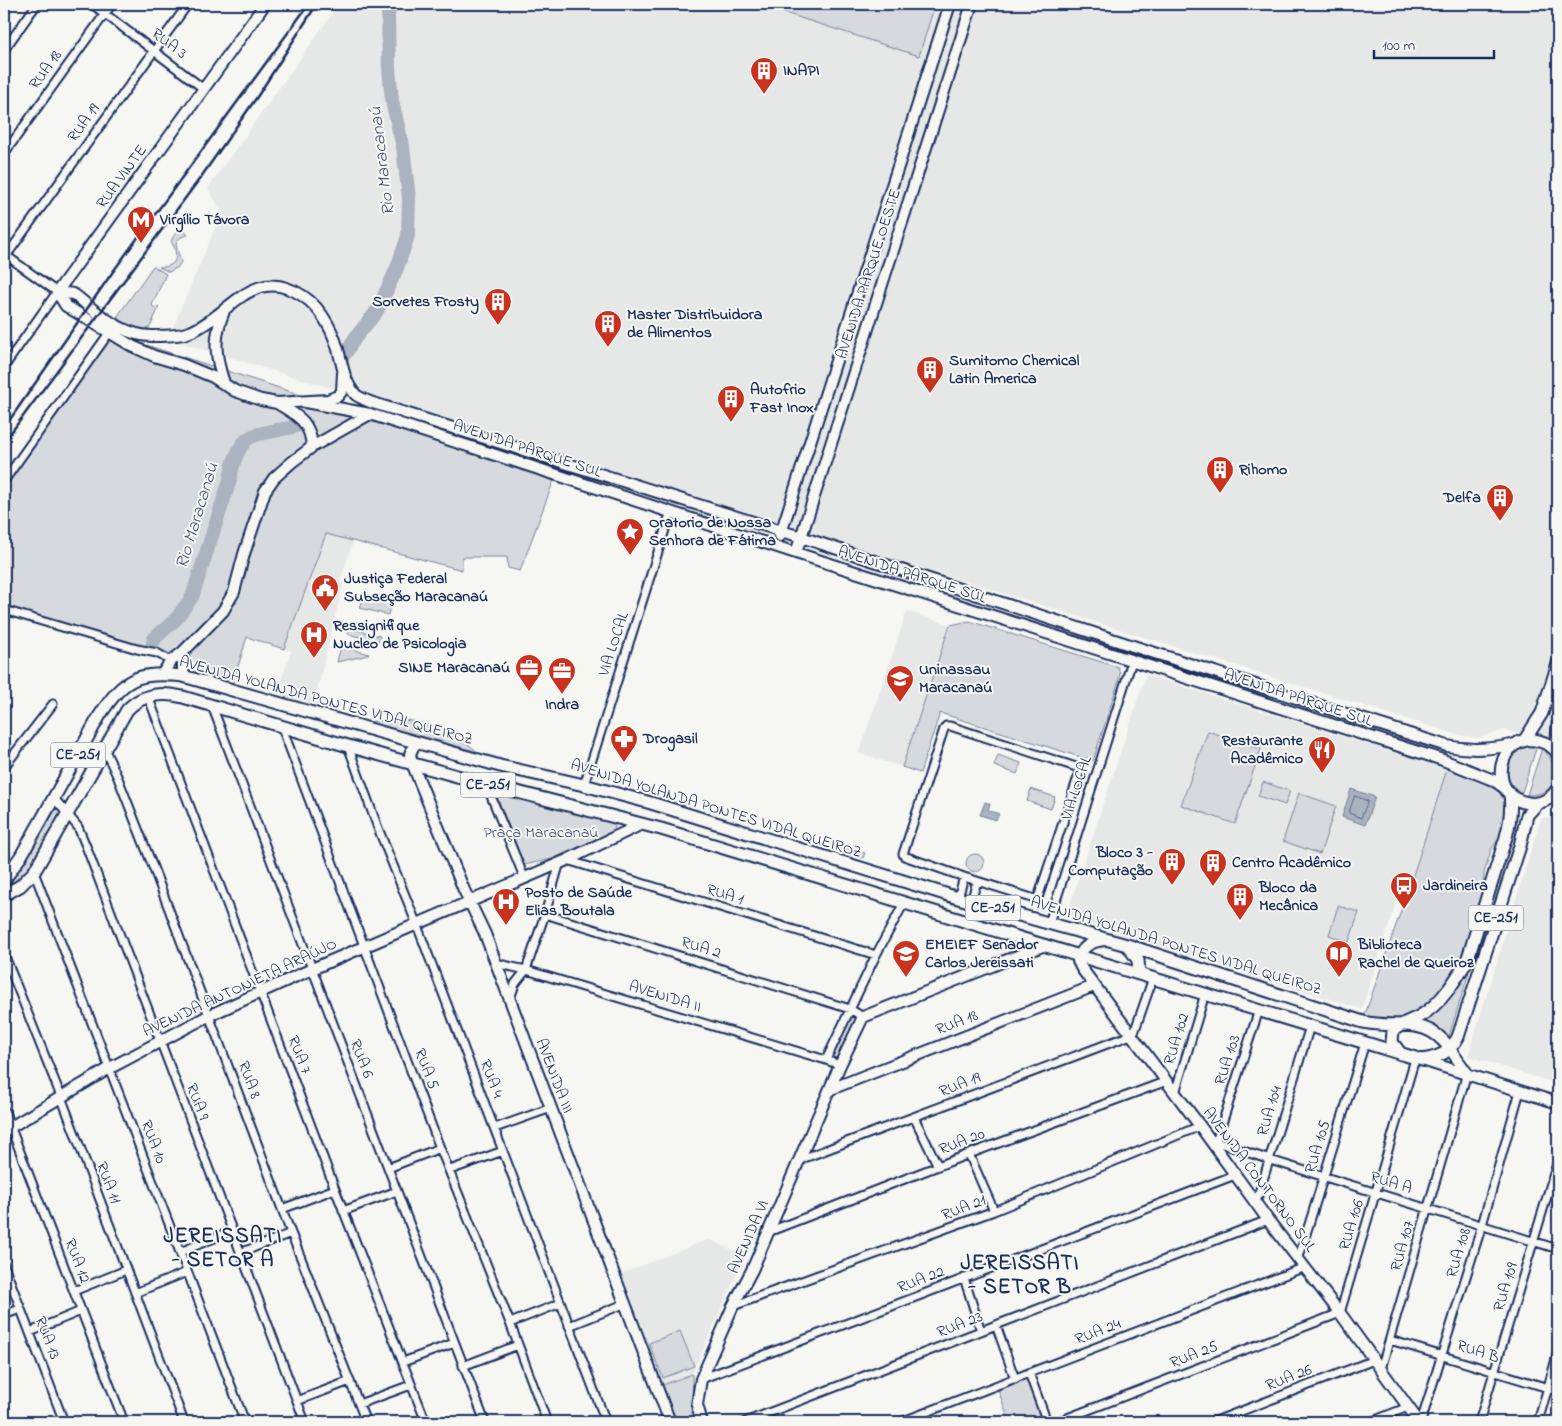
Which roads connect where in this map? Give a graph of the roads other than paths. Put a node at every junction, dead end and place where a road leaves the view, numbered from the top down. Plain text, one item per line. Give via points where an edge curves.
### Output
1 (37, 4) edge
2 (92, 4) edge
3 (112, 4) edge
4 (188, 4) edge
5 (265, 4) edge
6 (950, 4) edge
7 (972, 4) edge
8 (105, 14) junction
9 (4, 50) edge
10 (154, 50) junction
11 (204, 89) junction
12 (4, 154) edge
13 (4, 256) edge
14 (57, 292) junction
15 (226, 308) junction
16 (109, 333) junction
17 (4, 367) edge
18 (343, 373) junction
19 (224, 384) junction
20 (277, 402) junction
21 (305, 402) junction
22 (370, 414) junction
23 (312, 447) junction
24 (4, 480) edge
25 (671, 511) junction
26 (782, 531) junction
27 (801, 537) junction
28 (776, 546) junction
29 (796, 553) junction
30 (5, 613) edge
31 (184, 652) junction
32 (171, 661) junction
33 (1132, 661) junction
34 (1558, 664) edge
35 (162, 674) junction
36 (183, 676) junction
37 (148, 696) junction
38 (272, 703) junction
39 (53, 704) dead end
40 (212, 706) junction
41 (272, 723) junction
42 (1558, 725) edge
43 (1521, 742) junction
44 (415, 743) junction
45 (348, 746) junction
46 (104, 748) junction
47 (1558, 752) edge
48 (412, 763) junction
49 (4, 767) edge
50 (486, 784) junction
51 (584, 785) junction
52 (1508, 792) junction
53 (1557, 794) edge
54 (54, 798) junction
55 (1538, 803) junction
56 (66, 813) junction
57 (42, 819) junction
58 (642, 824) junction
59 (59, 829) junction
60 (752, 835) junction
61 (775, 843) junction
62 (745, 855) junction
63 (563, 861) junction
64 (770, 861) junction
65 (34, 872) junction
66 (524, 877) junction
67 (964, 877) junction
68 (4, 880) edge
69 (978, 881) junction
70 (4, 895) edge
71 (958, 898) junction
72 (470, 902) junction
73 (971, 902) junction
74 (904, 903) junction
75 (545, 914) junction
76 (1049, 923) junction
77 (416, 924) junction
78 (1110, 940) junction
79 (1045, 945) junction
80 (1127, 946) junction
81 (365, 947) junction
82 (4, 954) edge
83 (876, 955) junction
84 (1080, 955) junction
85 (496, 963) junction
86 (312, 969) junction
87 (526, 970) junction
88 (1139, 973) junction
89 (1153, 978) junction
90 (1094, 986) junction
91 (261, 993) junction
92 (1205, 994) junction
93 (510, 1000) junction
94 (850, 1009) junction
95 (1259, 1010) junction
96 (210, 1015) junction
97 (863, 1017) junction
98 (1402, 1024) junction
99 (1310, 1026) junction
100 (1131, 1035) junction
101 (159, 1041) junction
102 (1365, 1043) junction
103 (1450, 1049) junction
104 (1402, 1054) junction
105 (1419, 1059) junction
106 (826, 1060) junction
107 (840, 1065) junction
108 (110, 1068) junction
109 (1467, 1073) junction
110 (1167, 1081) junction
111 (831, 1089) junction
112 (1520, 1091) junction
113 (1175, 1092) junction
114 (61, 1098) junction
115 (1558, 1103) edge
116 (551, 1108) junction
117 (4, 1110) edge
118 (914, 1117) junction
119 (1200, 1126) junction
120 (495, 1128) junction
121 (7, 1129) edge
122 (1216, 1144) junction
123 (440, 1148) junction
124 (503, 1151) junction
125 (969, 1154) junction
126 (799, 1160) junction
127 (1270, 1160) junction
128 (1558, 1160) edge
129 (938, 1166) junction
130 (388, 1168) junction
131 (450, 1170) junction
132 (1235, 1175) junction
133 (1324, 1177) junction
134 (335, 1189) junction
135 (397, 1191) junction
136 (1376, 1193) junction
137 (1256, 1203) junction
138 (282, 1209) junction
139 (1428, 1209) junction
140 (344, 1211) junction
141 (994, 1211) junction
142 (1268, 1220) junction
143 (1482, 1225) junction
144 (232, 1231) junction
145 (768, 1232) junction
146 (291, 1233) junction
147 (1534, 1242) junction
148 (1558, 1249) edge
149 (180, 1252) junction
150 (240, 1253) junction
151 (1301, 1263) junction
152 (4, 1264) edge
153 (126, 1270) junction
154 (187, 1272) junction
155 (964, 1278) junction
156 (74, 1291) junction
157 (135, 1293) junction
158 (560, 1303) junction
159 (624, 1304) junction
160 (733, 1306) junction
161 (20, 1309) junction
162 (81, 1310) junction
163 (1340, 1313) junction
164 (4, 1315) edge
165 (510, 1323) junction
166 (569, 1326) junction
167 (996, 1326) junction
168 (981, 1331) junction
169 (30, 1332) junction
170 (1390, 1340) junction
171 (454, 1344) junction
172 (518, 1344) junction
173 (1558, 1352) edge
174 (1442, 1355) junction
175 (1374, 1360) junction
176 (403, 1362) junction
177 (463, 1366) junction
178 (1381, 1369) junction
179 (1494, 1372) junction
180 (1029, 1373) junction
181 (701, 1379) junction
182 (1015, 1379) junction
183 (350, 1380) junction
184 (411, 1385) junction
185 (1548, 1388) junction
186 (1558, 1391) edge
187 (297, 1401) junction
188 (359, 1404) junction
189 (1408, 1407) junction
190 (64, 1422) edge
191 (124, 1422) edge
192 (184, 1422) edge
193 (244, 1422) edge
194 (305, 1422) edge
195 (366, 1422) edge
196 (426, 1422) edge
197 (485, 1422) edge
198 (547, 1422) edge
199 (606, 1422) edge
200 (670, 1422) edge
201 (702, 1422) edge
202 (745, 1422) edge
203 (901, 1422) edge
204 (1047, 1422) edge
205 (1057, 1422) edge
206 (1213, 1422) edge
207 (1370, 1422) edge
208 (1420, 1422) edge
209 (1479, 1422) edge
210 (1538, 1422) edge

1 - 9 street
2 - 8 street, RUA 3
3 - 8 street, RUA 18
4 - 10 street, RUA 19
5 - 11 street, RUA VINTE
6 - 26 street, AVENIDA PARQUE OESTE
7 - 27 street, AVENIDA PARQUE OESTE
8 - 10 street, RUA 3
8 - 12 street, RUA 18
10 - 11 street, RUA 3
10 - 13 street, RUA 19
11 - 14 street, RUA VINTE
13 - 14 street
14 - 15 street, AVENIDA PARQUE SUL via 73,294 104,318 144,336 188,333
14 - 16 street, AVENIDA PARQUE SUL via 66,306
14 - 17 street, RUA VINTE
15 - 18 street, AVENIDA PARQUE SUL via 238,297 263,286 294,290 324,317 340,355
15 - 19 street via 216,343
16 - 19 street, AVENIDA PARQUE SUL via 154,356
16 - 24 street
18 - 21 street, AVENIDA PARQUE SUL via 342,391 338,396
18 - 26 street, AVENIDA PARQUE SUL via 356,395 370,402
19 - 20 street, AVENIDA PARQUE SUL via 261,400
20 - 21 street, AVENIDA PARQUE SUL
20 - 23 street via 305,423 311,434
21 - 22 street, AVENIDA PARQUE SUL
22 - 23 street
22 - 25 street, AVENIDA PARQUE SUL
23 - 31 street via 274,478 265,491 234,592 223,611
25 - 28 street, AVENIDA PARQUE SUL
25 - 51 street, VIA LOCAL
26 - 27 street, AVENIDA PARQUE SUL
26 - 28 street, AVENIDA PARQUE OESTE
27 - 29 street, AVENIDA PARQUE OESTE
27 - 43 street, AVENIDA PARQUE SUL via 1447,746 1477,750
28 - 29 street, AVENIDA PARQUE SUL
29 - 33 street, AVENIDA PARQUE SUL
30 - 32 street via 157,653
31 - 32 street
31 - 36 street
32 - 35 street
33 - 52 street, AVENIDA PARQUE SUL via 1443,760 1493,780
33 - 76 street, VIA LOCAL
34 - 43 main road via 1542,713
35 - 36 main road, AVENIDA YOLANDA PONTES VIDAL QUEIROZ / CE-251
35 - 54 main road, AVENIDA YOLANDA PONTES VIDAL QUEIROZ / CE-251 via 138,678 114,694
36 - 38 main road, AVENIDA YOLANDA PONTES VIDAL QUEIROZ / CE-251
37 - 40 main road, AVENIDA YOLANDA PONTES VIDAL QUEIROZ / CE-251 via 174,695
37 - 46 main road, CE-251 via 127,710
37 - 91 street, RUA 7
38 - 41 main road via 268,712
38 - 44 main road, AVENIDA YOLANDA PONTES VIDAL QUEIROZ / CE-251
39 - 49 street
40 - 41 main road, AVENIDA YOLANDA PONTES VIDAL QUEIROZ / CE-251
40 - 86 street, RUA 6
41 - 45 main road, AVENIDA YOLANDA PONTES VIDAL QUEIROZ / CE-251
41 - 81 street, RUA 5
42 - 47 main road
43 - 47 main road via 1541,741
43 - 52 main road, CE-251 via 1505,756 1502,764 1502,781
44 - 48 street via 410,754
44 - 51 main road, AVENIDA YOLANDA PONTES VIDAL QUEIROZ / CE-251
45 - 48 main road, AVENIDA YOLANDA PONTES VIDAL QUEIROZ / CE-251
45 - 77 street, RUA 4
46 - 56 main road, CE-251
46 - 96 street, RUA 8
48 - 50 main road, AVENIDA YOLANDA PONTES VIDAL QUEIROZ / CE-251
48 - 72 street, AVENIDA III
50 - 58 main road, AVENIDA YOLANDA PONTES VIDAL QUEIROZ / CE-251
50 - 66 street
51 - 60 main road, AVENIDA YOLANDA PONTES VIDAL QUEIROZ / CE-251
52 - 55 main road via 1522,802
52 - 98 main road, CE-251 via 1512,807 1509,827 1467,961 1437,1003 1421,1016
53 - 55 main road
54 - 56 street, RUA 9
54 - 57 main road, AVENIDA YOLANDA PONTES VIDAL QUEIROZ / CE-251
55 - 103 main road, CE-251 via 1527,815 1520,846 1458,1037
56 - 59 main road, CE-251
56 - 101 street, RUA 9 via 78,827 86,846
57 - 59 main road
57 - 68 main road, AVENIDA YOLANDA PONTES VIDAL QUEIROZ / CE-251
58 - 62 main road, AVENIDA YOLANDA PONTES VIDAL QUEIROZ / CE-251
58 - 63 street, AVENIDA ANTONIETA ARAÚJO
59 - 65 main road, CE-251
60 - 61 main road, AVENIDA YOLANDA PONTES VIDAL QUEIROZ / CE-251
60 - 62 main road
61 - 64 main road
61 - 71 main road, AVENIDA YOLANDA PONTES VIDAL QUEIROZ / CE-251
62 - 64 main road, AVENIDA YOLANDA PONTES VIDAL QUEIROZ / CE-251
63 - 66 street, AVENIDA ANTONIETA ARAÚJO
63 - 75 street
63 - 83 street, RUA 1
64 - 74 main road, AVENIDA YOLANDA PONTES VIDAL QUEIROZ / CE-251
65 - 70 main road, CE-251 via 20,886
65 - 108 street, RUA 10
66 - 72 street, AVENIDA ANTONIETA ARAÚJO
67 - 69 street
67 - 69 street via 906,858 903,854 944,729 950,726 1079,770 1038,898
67 - 71 street
69 - 73 street
71 - 73 main road, AVENIDA YOLANDA PONTES VIDAL QUEIROZ / CE-251
72 - 77 street, AVENIDA ANTONIETA ARAÚJO
72 - 85 street, AVENIDA III
73 - 76 main road, AVENIDA YOLANDA PONTES VIDAL QUEIROZ / CE-251
74 - 79 main road, AVENIDA YOLANDA PONTES VIDAL QUEIROZ / CE-251
74 - 83 street
75 - 87 street
75 - 94 street, RUA 2
76 - 78 main road, AVENIDA YOLANDA PONTES VIDAL QUEIROZ / CE-251
77 - 81 street, AVENIDA ANTONIETA ARAÚJO
77 - 120 street, RUA 4
78 - 80 main road, AVENIDA YOLANDA PONTES VIDAL QUEIROZ / CE-251
78 - 84 street via 1093,942 1082,949
79 - 84 main road, AVENIDA YOLANDA PONTES VIDAL QUEIROZ / CE-251
79 - 97 street
80 - 88 main road via 1138,960
80 - 98 main road, AVENIDA YOLANDA PONTES VIDAL QUEIROZ / CE-251 via 1363,1022
81 - 86 street, AVENIDA ANTONIETA ARAÚJO
81 - 123 street, RUA 5
82 - 114 street, RUA 11
83 - 94 street
84 - 88 main road, AVENIDA YOLANDA PONTES VIDAL QUEIROZ / CE-251
84 - 90 street, AVENIDA CONTORNO SUL via 1078,964
85 - 87 street, AVENIDA II
85 - 93 street, AVENIDA III
86 - 91 street, AVENIDA ANTONIETA ARAÚJO
86 - 130 street, RUA 6
87 - 93 street via 515,984
87 - 106 street, AVENIDA II
88 - 89 main road, AVENIDA YOLANDA PONTES VIDAL QUEIROZ / CE-251
89 - 92 main road, AVENIDA YOLANDA PONTES VIDAL QUEIROZ / CE-251
89 - 100 street
90 - 100 street, AVENIDA CONTORNO SUL
90 - 111 street, RUA 18
91 - 96 street, AVENIDA ANTONIETA ARAÚJO
91 - 134 street, RUA 7
92 - 95 main road, AVENIDA YOLANDA PONTES VIDAL QUEIROZ / CE-251
92 - 113 street, RUA 102
93 - 116 street, AVENIDA III
94 - 97 street, RUA 2
94 - 106 street
95 - 99 main road, AVENIDA YOLANDA PONTES VIDAL QUEIROZ / CE-251
95 - 122 street, RUA 103
96 - 101 street, AVENIDA ANTONIETA ARAÚJO
96 - 138 street, RUA 8
97 - 107 street, AVENIDA VI
98 - 103 main road, CE-251 via 1429,1030 1443,1038
98 - 104 main road via 1392,1031 1391,1038
99 - 102 main road, AVENIDA YOLANDA PONTES VIDAL QUEIROZ / CE-251
99 - 127 street, RUA 104
100 - 110 street, AVENIDA CONTORNO SUL
100 - 118 street, RUA 19
101 - 108 street, AVENIDA ANTONIETA ARAÚJO
101 - 144 street, RUA 9
102 - 104 main road, AVENIDA YOLANDA PONTES VIDAL QUEIROZ / CE-251
102 - 133 street, RUA 105
103 - 105 main road via 1440,1056
103 - 109 street
104 - 105 main road, CE-251
105 - 109 street
105 - 136 street, RUA 106
106 - 107 street, AVENIDA II
107 - 111 street, AVENIDA VI
108 - 114 street, AVENIDA ANTONIETA ARAÚJO
108 - 149 street, RUA 10
109 - 112 street
109 - 139 street, RUA 107
110 - 113 street, AVENIDA CONTORNO SUL
110 - 125 street, RUA 20
111 - 126 street, AVENIDA VI
112 - 115 street
112 - 143 street, RUA 108
113 - 119 street, AVENIDA CONTORNO SUL
114 - 121 street, AVENIDA ANTONIETA ARAÚJO
114 - 153 street, RUA 11
116 - 120 street
116 - 159 street, AVENIDA III
117 - 121 street, RUA 12
118 - 126 street, RUA 19
118 - 129 street
119 - 122 street, AVENIDA CONTORNO SUL
119 - 141 street, RUA 21
120 - 124 street, RUA 4
121 - 156 street, RUA 12
122 - 127 street, RUA A
122 - 132 street, AVENIDA CONTORNO SUL
123 - 130 street
123 - 131 street, RUA 5
124 - 131 street
124 - 158 street, RUA 4
125 - 129 street, RUA 20
125 - 141 street
126 - 145 street, AVENIDA VI
127 - 133 street, RUA A
127 - 137 street, RUA 104
128 - 147 street, RUA 109
129 - 145 street, RUA 20
130 - 135 street, RUA 6
131 - 165 street, RUA 5
132 - 137 street, AVENIDA CONTORNO SUL
132 - 155 street, RUA 22
133 - 136 street, RUA A
133 - 151 street, RUA 105
134 - 138 street
134 - 140 street, RUA 7
135 - 140 street
135 - 171 street, RUA 6
136 - 139 street, RUA A
136 - 163 street, RUA 106
137 - 142 street, AVENIDA CONTORNO SUL
138 - 146 street, RUA 8
139 - 143 street, RUA A
139 - 170 street, RUA 107
140 - 176 street, RUA 7
141 - 160 street, RUA 21
142 - 151 street, AVENIDA CONTORNO SUL
142 - 167 street, RUA 23
143 - 147 street, RUA A
143 - 174 street, RUA 108
144 - 149 street
144 - 150 street, RUA 9
145 - 160 street, AVENIDA VI
146 - 150 street
146 - 183 street, RUA 8
147 - 148 street, RUA A
147 - 179 street, RUA 109
149 - 154 street, RUA 10
150 - 187 street, RUA 9
151 - 163 street, AVENIDA CONTORNO SUL
151 - 180 street, RUA 24
152 - 161 street, RUA 13
153 - 156 street
153 - 157 street, RUA 11
154 - 157 street
154 - 193 street, RUA 10
155 - 168 street
155 - 181 street, RUA 22
156 - 162 street, RUA 12
157 - 192 street, RUA 11
158 - 165 street
158 - 166 street, RUA 4
159 - 166 street
159 - 200 street, AVENIDA III
160 - 181 street, AVENIDA VI
161 - 164 street
161 - 169 street, RUA 13
162 - 169 street
162 - 191 street, RUA 12
163 - 175 street, AVENIDA CONTORNO SUL
163 - 205 street, RUA 25
165 - 172 street, RUA 5
166 - 199 street, RUA 4
167 - 168 street, RUA 23
167 - 182 street
168 - 202 street, RUA 23
169 - 190 street, RUA 13
170 - 174 street, RUA B
170 - 178 street, RUA 107
171 - 176 street
171 - 177 street, RUA 6
172 - 177 street
172 - 198 street, RUA 5
173 - 185 street
174 - 179 street, RUA B
174 - 208 street, RUA 108
175 - 178 street, AVENIDA CONTORNO SUL
175 - 206 street, RUA 26
176 - 184 street, RUA 7
177 - 197 street, RUA 6
178 - 189 street, AVENIDA CONTORNO SUL
179 - 185 street, RUA B
179 - 209 street, RUA 109
180 - 182 street, RUA 24
180 - 204 street
181 - 201 street, AVENIDA VI via 697,1404
182 - 203 street, RUA 24
183 - 187 street
183 - 188 street, RUA 8
184 - 188 street
184 - 196 street, RUA 7
185 - 186 street, RUA B
185 - 210 street
187 - 194 street, RUA 9
188 - 195 street, RUA 8
189 - 207 street
189 - 208 street, AVENIDA CONTORNO SUL

